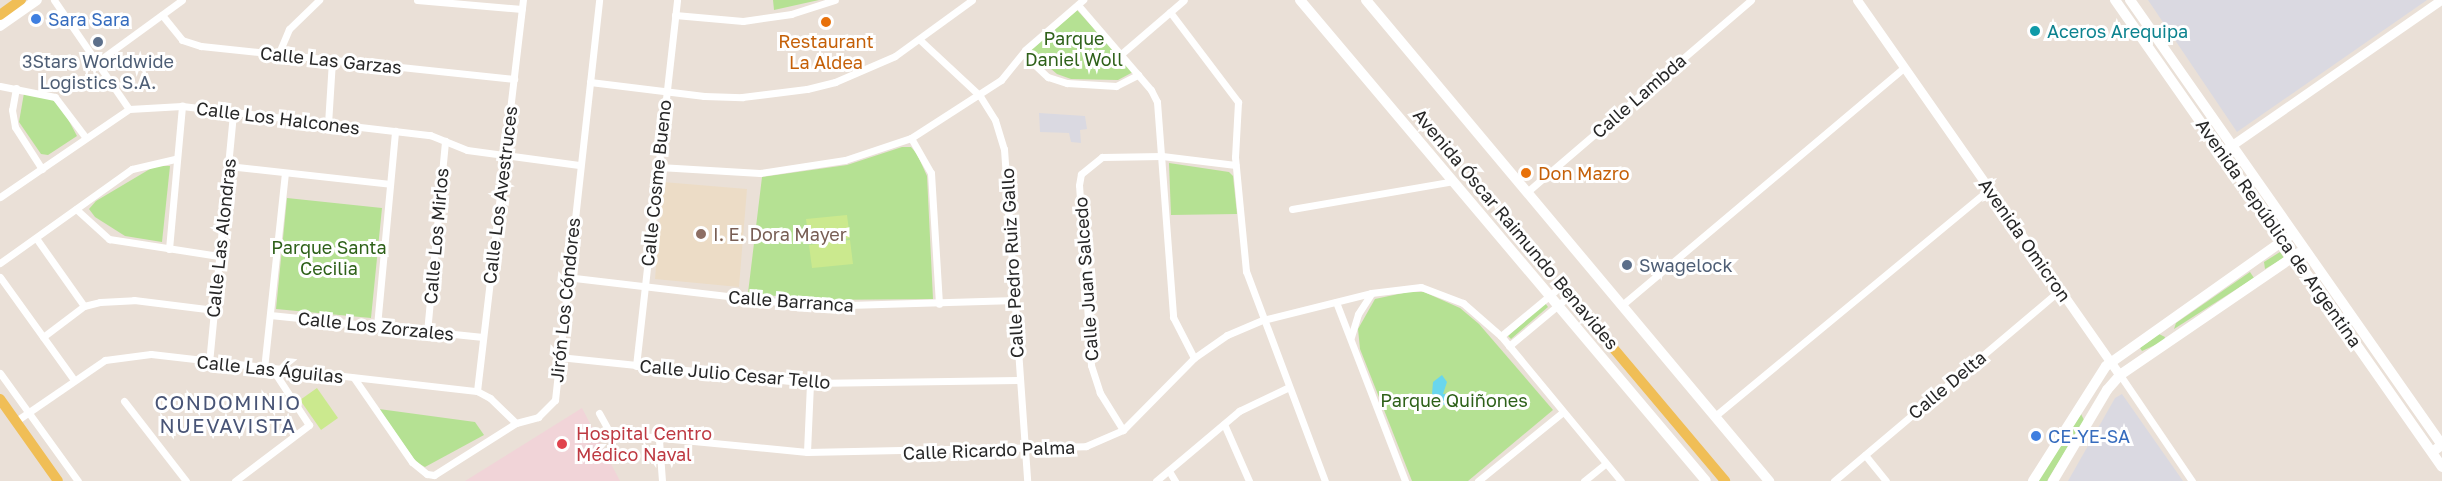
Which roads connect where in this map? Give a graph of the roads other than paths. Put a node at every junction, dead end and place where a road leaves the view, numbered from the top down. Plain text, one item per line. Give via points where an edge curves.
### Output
1 (21, 0) edge
2 (37, 0) edge
3 (54, 0) edge
4 (182, 0) edge
5 (319, 0) edge
6 (417, 0) edge
7 (523, 0) edge
8 (599, 0) edge
9 (677, 0) edge
10 (835, 0) edge
11 (972, 0) edge
12 (1184, 0) edge
13 (1299, 0) edge
14 (1366, 0) edge
15 (1751, 0) edge
16 (1857, 0) edge
17 (2115, 0) edge
18 (2130, 0) edge
19 (2441, 0) edge
20 (1081, 2) edge
21 (522, 9) junction
22 (1170, 12) junction
23 (0, 15) edge
24 (162, 15) junction
25 (675, 15) junction
26 (0, 26) edge
27 (920, 40) junction
28 (1023, 54) junction
29 (1120, 55) junction
30 (278, 56) junction
31 (332, 60) junction
32 (97, 62) junction
33 (1903, 68) junction
34 (1138, 75) junction
35 (514, 79) junction
36 (590, 82) junction
37 (0, 86) edge
38 (16, 88) junction
39 (665, 91) junction
40 (980, 96) junction
41 (182, 106) junction
42 (129, 109) junction
43 (233, 112) junction
44 (328, 124) junction
45 (395, 131) junction
46 (86, 138) junction
47 (911, 138) junction
48 (445, 141) junction
49 (2232, 145) junction
50 (2222, 152) junction
51 (505, 156) junction
52 (1162, 156) junction
53 (175, 159) junction
54 (579, 165) junction
55 (1235, 165) junction
56 (228, 166) junction
57 (659, 167) junction
58 (42, 169) junction
59 (285, 173) junction
60 (1454, 181) junction
61 (390, 184) junction
62 (1989, 189) junction
63 (1527, 192) junction
64 (0, 197) edge
65 (76, 209) junction
66 (1292, 209) dead end
67 (2294, 233) junction
68 (36, 238) junction
69 (2284, 240) junction
70 (169, 249) junction
71 (2304, 249) junction
72 (219, 256) junction
73 (2294, 256) junction
74 (0, 263) edge
75 (2250, 264) junction
76 (566, 276) junction
77 (0, 277) edge
78 (2260, 279) junction
79 (1561, 286) joint
80 (645, 288) junction
81 (2060, 290) junction
82 (1371, 293) junction
83 (1549, 295) junction
84 (1569, 296) junction
85 (1016, 300) junction
86 (1336, 302) junction
87 (939, 304) junction
88 (1559, 305) junction
89 (1622, 305) junction
90 (84, 306) junction
91 (214, 310) junction
92 (270, 315) junction
93 (1263, 320) junction
94 (377, 326) junction
95 (427, 332) junction
96 (1501, 336) junction
97 (43, 337) junction
98 (483, 337) junction
99 (1352, 337) junction
100 (2133, 344) junction
101 (1509, 346) junction
102 (559, 357) junction
103 (1194, 358) junction
104 (2143, 358) junction
105 (2110, 362) junction
106 (209, 363) junction
107 (636, 366) junction
108 (264, 369) junction
109 (273, 370) junction
110 (0, 373) edge
111 (2120, 375) junction
112 (354, 378) junction
113 (74, 380) junction
114 (1019, 380) junction
115 (810, 383) junction
116 (2400, 385) junction
117 (1289, 387) junction
118 (477, 391) junction
119 (2390, 392) junction
120 (0, 399) edge
121 (124, 401) dead end
122 (2077, 407) junction
123 (1563, 412) junction
124 (28, 413) junction
125 (599, 413) dead end
126 (2092, 415) junction
127 (1715, 416) junction
128 (16, 422) junction
129 (516, 423) junction
130 (1224, 424) junction
131 (1123, 430) junction
132 (659, 440) junction
133 (2442, 445) edge
134 (1026, 450) junction
135 (807, 452) junction
136 (2432, 452) junction
137 (1865, 455) junction
138 (1606, 463) junction
139 (2442, 467) edge
140 (1169, 471) junction
141 (58, 481) edge
142 (78, 481) edge
143 (186, 481) edge
144 (235, 481) edge
145 (663, 481) edge
146 (1027, 481) edge
147 (1156, 481) edge
148 (1175, 481) edge
149 (1249, 481) edge
150 (1325, 481) edge
151 (1405, 481) edge
152 (1478, 481) edge
153 (1584, 481) edge
154 (1621, 481) edge
155 (1706, 481) edge
156 (1725, 481) edge
157 (1769, 481) edge
158 (1834, 481) edge
159 (1886, 481) edge
160 (2033, 481) edge
161 (2053, 481) edge
162 (2192, 481) edge

1 - 23 main road
2 - 26 main road
3 - 32 street
4 - 24 street
5 - 30 street via 289,29
6 - 21 street
7 - 21 street, Calle Los Avestruces
8 - 36 street, Jirón Los Cóndores
9 - 25 street, Calle Cosme Bueno
10 - 25 street via 791,14 743,21
11 - 27 street
12 - 22 street
13 - 60 main road, Avenida Óscar Raimundo Benavides
14 - 63 main road, Avenida Óscar Raimundo Benavides
15 - 63 street, Calle Lambda
16 - 33 street, Avenida Omicron
17 - 50 main road, Avenida República de Argentina
18 - 49 main road, Avenida República de Argentina
19 - 49 street
20 - 28 street
20 - 29 street
21 - 35 street, Calle Los Avestruces
22 - 29 street
22 - 55 street via 1238,102
24 - 30 street, Calle Las Garzas via 182,40
24 - 32 street
25 - 39 street, Calle Cosme Bueno
27 - 39 street via 868,69 797,91 742,97
27 - 40 street, Calle Pedro Ruiz Gallo
28 - 34 street via 1048,77 1067,83 1116,86
28 - 40 street via 1001,80
29 - 34 street
30 - 31 street, Calle Las Garzas
31 - 35 street, Calle Las Garzas
31 - 44 street
32 - 42 street
33 - 62 street, Avenida Omicron
33 - 89 street
34 - 52 street via 1156,102
35 - 51 street, Calle Los Avestruces
36 - 39 street
36 - 54 street, Jirón Los Cóndores
37 - 38 street
38 - 46 street via 55,97
38 - 58 street via 12,110 15,127
39 - 57 street, Calle Cosme Bueno
40 - 47 street
40 - 85 street, Calle Pedro Ruiz Gallo via 995,120 1005,149
41 - 42 street, Calle Los Halcones
41 - 43 street, Calle Los Halcones
41 - 53 street
42 - 46 street
43 - 44 street, Calle Los Halcones
43 - 56 street, Calle Las Alondras
44 - 45 street, Calle Los Halcones
45 - 48 street, Calle Los Halcones
45 - 61 street
46 - 58 street
47 - 57 street via 837,162 760,173
47 - 87 street via 931,173
48 - 51 street, Calle Los Halcones via 467,150
48 - 95 street, Calle Los Mirlos
49 - 50 street
49 - 67 main road, Avenida República de Argentina
50 - 69 main road, Avenida República de Argentina
51 - 54 street, Calle Los Halcones
51 - 98 street, Calle Los Avestruces
52 - 55 street, Calle Juan Salcedo
52 - 103 street via 1173,316
52 - 131 street, Calle Juan Salcedo via 1102,157 1081,174 1079,185 1091,365 1100,393
53 - 65 street via 132,169
53 - 70 street
54 - 76 street, Jirón Los Cóndores
55 - 93 street via 1246,271
56 - 59 street
56 - 72 street, Calle Las Alondras
57 - 80 street, Calle Cosme Bueno
58 - 64 street
59 - 61 street
59 - 92 street
60 - 66 street
60 - 83 main road, Avenida Óscar Raimundo Benavides
61 - 94 street
62 - 81 street, Avenida Omicron
62 - 127 street
63 - 89 main road, Avenida Óscar Raimundo Benavides
65 - 68 street
65 - 70 street via 110,239
67 - 69 main road
67 - 71 main road, Avenida República de Argentina
68 - 74 street
68 - 90 street
69 - 73 main road, Avenida República de Argentina
69 - 75 main road
70 - 72 street
71 - 73 main road
71 - 116 main road, Avenida República de Argentina
72 - 91 street, Calle Las Alondras
73 - 78 main road
73 - 119 main road, Avenida República de Argentina
75 - 78 main road
75 - 100 main road
76 - 80 street, Calle Barranca
76 - 102 street, Jirón Los Cóndores
77 - 97 street
78 - 104 main road
79 - 83 street
79 - 84 main road, Avenida Óscar Raimundo Benavides
80 - 87 street, Calle Barranca via 814,306
80 - 107 street, Calle Cosme Bueno
81 - 105 street, Avenida Omicron
81 - 137 street, Calle Delta
82 - 86 street, Calle Ricardo Palma
82 - 96 street, Calle Ricardo Palma via 1421,287 1441,292 1463,303
82 - 99 street via 1358,314
83 - 88 main road, Avenida Óscar Raimundo Benavides
83 - 96 street
84 - 88 street
84 - 156 main road, Avenida Óscar Raimundo Benavides
85 - 87 street, Calle Barranca
85 - 114 street, Calle Pedro Ruiz Gallo
86 - 93 street, Calle Ricardo Palma
86 - 99 street
88 - 101 street
88 - 155 main road, Avenida Óscar Raimundo Benavides
89 - 127 main road, Avenida Óscar Raimundo Benavides
90 - 91 street via 134,300
90 - 97 street
91 - 106 street, Calle Las Alondras
92 - 94 street, Calle Los Zorzales
92 - 108 street
93 - 103 street, Calle Ricardo Palma via 1227,335
93 - 117 street
94 - 95 street, Calle Los Zorzales
95 - 98 street, Calle Los Zorzales
96 - 101 street, Calle Ricardo Palma
97 - 113 street
98 - 118 street, Calle Los Avestruces
99 - 151 street
100 - 104 main road
100 - 105 main road
101 - 123 street, Calle Ricardo Palma
102 - 107 street, Calle Julio Cesar Tello
102 - 129 street, Jirón Los Cóndores via 555,400 538,417
103 - 131 street, Calle Ricardo Palma
104 - 111 main road
105 - 111 street, Avenida Omicron
105 - 122 main road
106 - 108 street, Calle Las Águilas
106 - 113 street, Calle Las Águilas via 151,354 128,355 105,360
107 - 115 street, Calle Julio Cesar Tello
108 - 109 street, Calle Las Águilas
109 - 112 street, Calle Las Águilas
109 - 144 street via 309,425
110 - 124 street
111 - 126 main road
111 - 162 street, Avenida Omicron
112 - 118 street, Calle Las Águilas
112 - 129 street, Jirón Los Cóndores via 412,462 427,474 434,475
113 - 124 street, Calle Las Águilas
114 - 115 street, Calle Julio Cesar Tello
114 - 134 street, Calle Pedro Ruiz Gallo
115 - 135 street
116 - 119 main road
116 - 133 main road, Avenida República de Argentina
117 - 130 street via 1265,396
117 - 150 street
118 - 129 street
119 - 136 main road, Avenida República de Argentina
120 - 128 main road
121 - 143 street
122 - 126 main road
122 - 160 main road
123 - 138 street, Calle Ricardo Palma
123 - 152 street
124 - 128 street, Calle Las Águilas
124 - 142 street
125 - 132 street, Calle Ricardo Palma via 610,433
126 - 161 main road
127 - 157 main road, Avenida Óscar Raimundo Benavides
128 - 141 main road
130 - 140 street
130 - 149 street
131 - 134 street, Calle Ricardo Palma via 1086,446
132 - 135 street, Calle Ricardo Palma
132 - 145 street
133 - 136 main road
134 - 135 street, Calle Ricardo Palma
134 - 146 street, Calle Pedro Ruiz Gallo
136 - 139 main road, Avenida República de Argentina
137 - 158 street, Calle Delta
137 - 159 street
138 - 153 street
138 - 154 street, Calle Ricardo Palma
140 - 147 street
140 - 148 street

